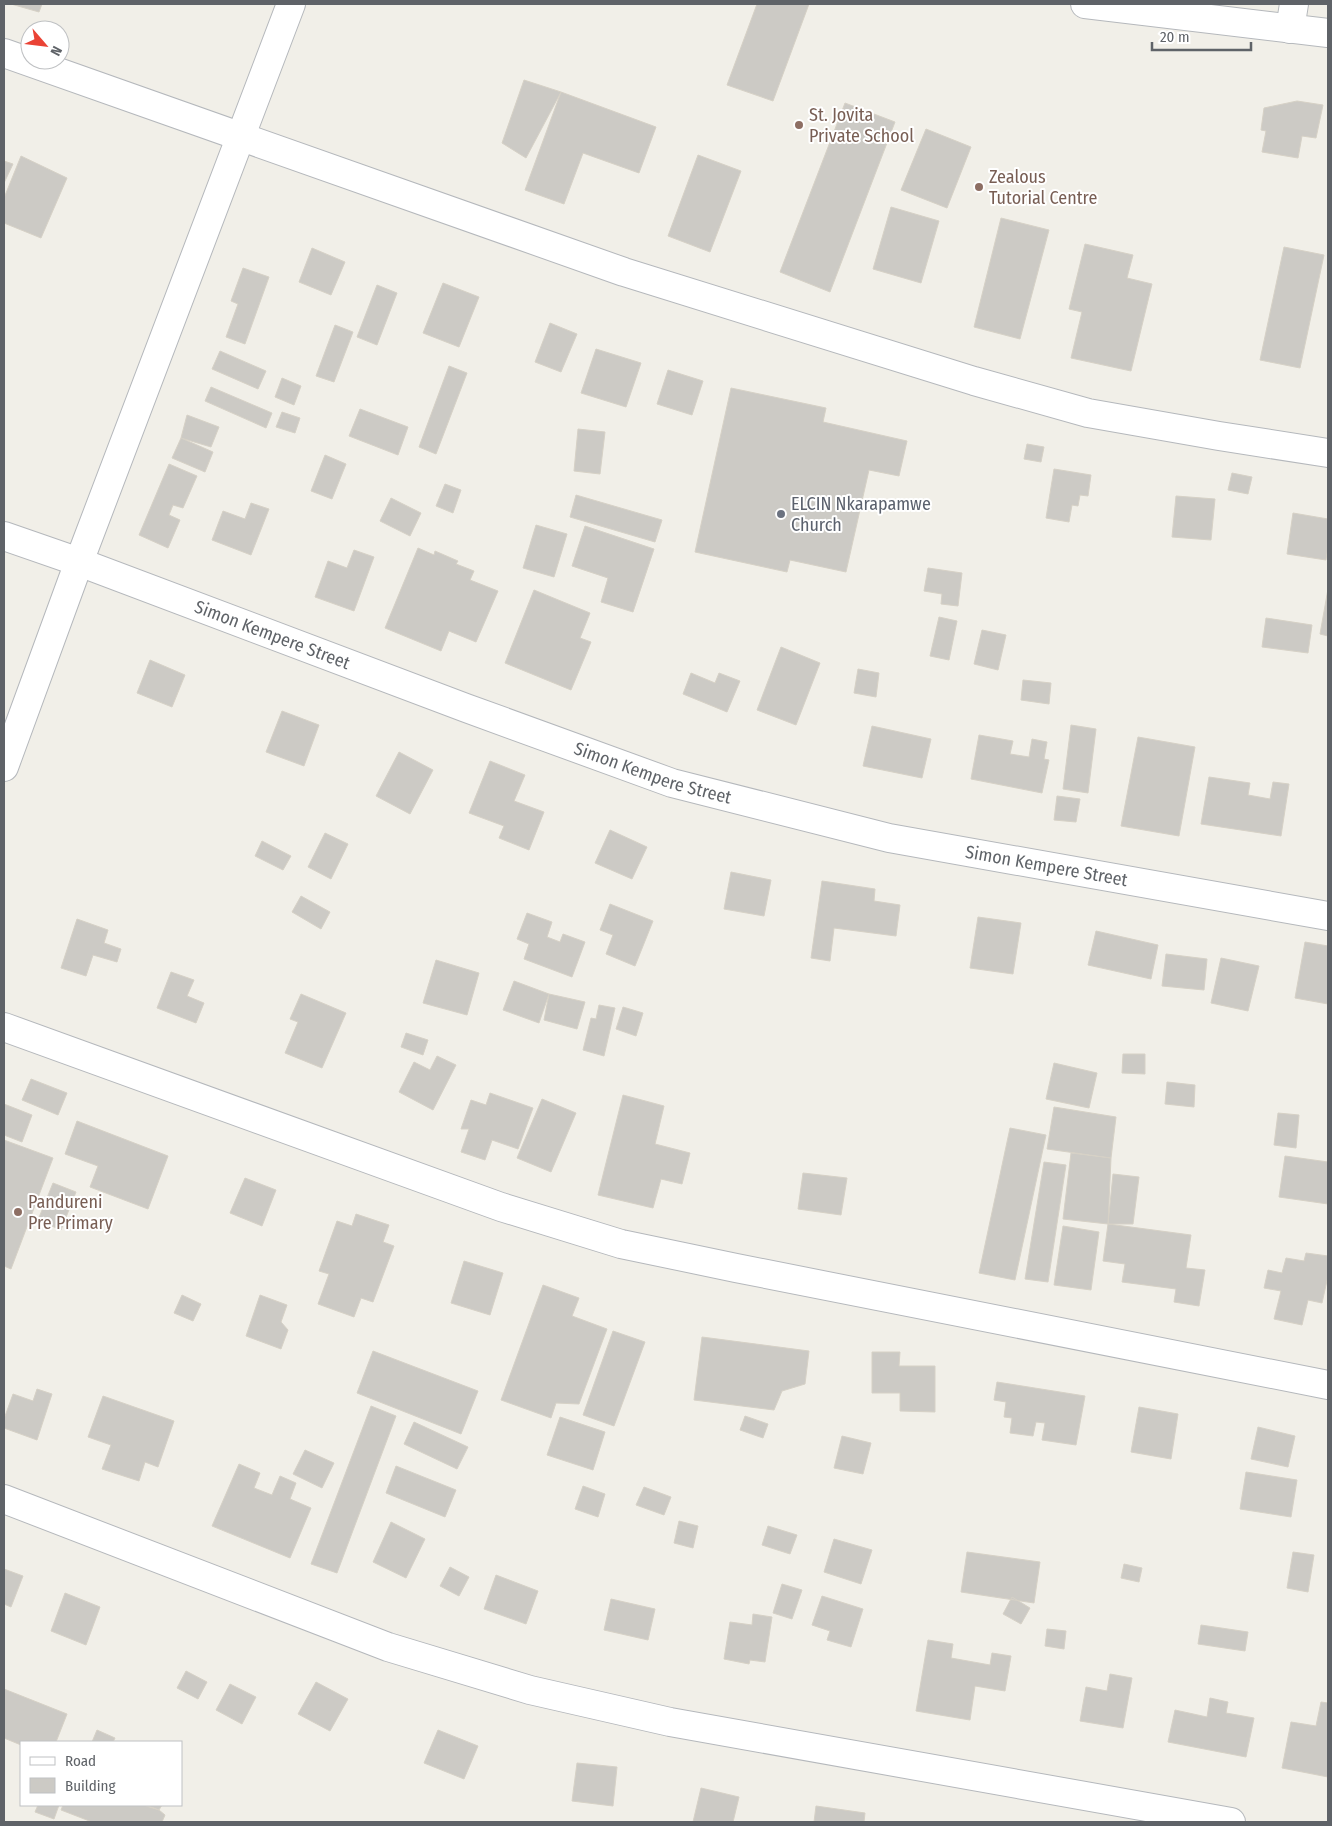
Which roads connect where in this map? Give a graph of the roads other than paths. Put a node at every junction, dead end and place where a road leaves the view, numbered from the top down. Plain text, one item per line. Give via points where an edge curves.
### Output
1 (291, 4) edge
2 (1084, 4) edge
3 (1292, 16) edge
4 (1328, 33) edge
5 (4, 53) edge
6 (241, 136) junction
7 (1328, 453) edge
8 (4, 536) edge
9 (79, 562) junction
10 (4, 767) edge
11 (1328, 916) edge
12 (4, 1027) edge
13 (1328, 1385) edge
14 (4, 1500) edge
15 (1231, 1822) edge

1 - 6 street
2 - 3 street
3 - 4 street
5 - 6 street
6 - 7 street via 624,272 974,381 1088,413
6 - 9 street
8 - 9 street, Simon Kempere Street
9 - 10 street
9 - 11 street, Simon Kempere Street via 672,783 888,838
12 - 13 street via 501,1207 621,1244
14 - 15 street via 388,1647 530,1690 670,1722

